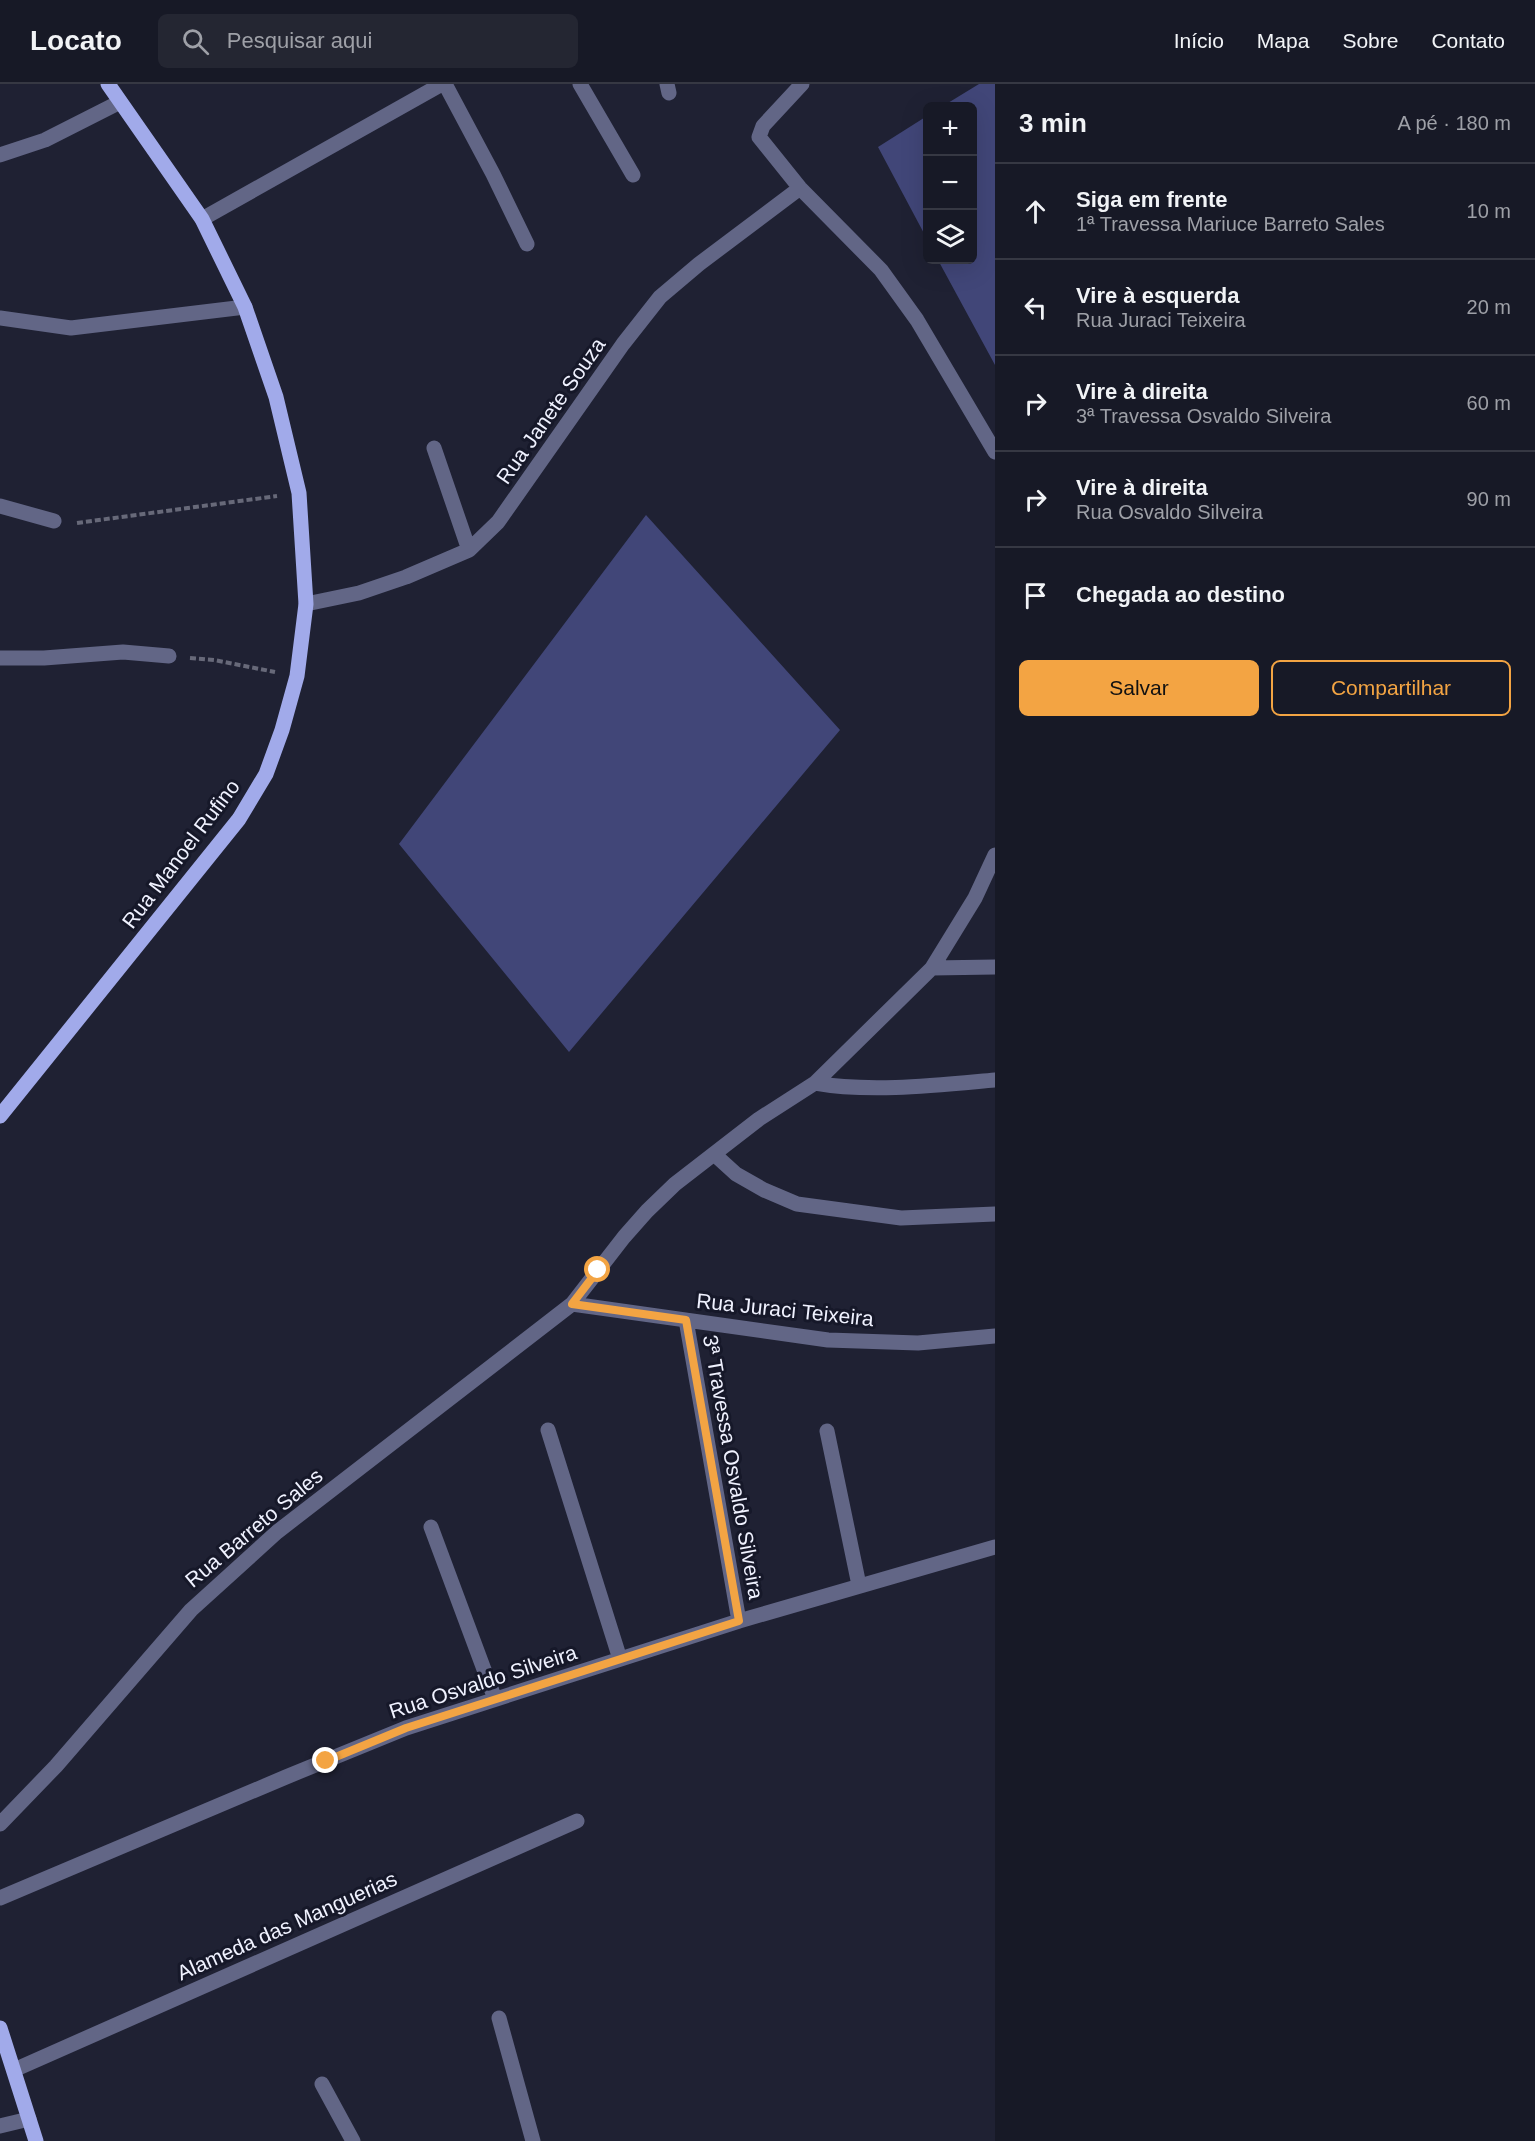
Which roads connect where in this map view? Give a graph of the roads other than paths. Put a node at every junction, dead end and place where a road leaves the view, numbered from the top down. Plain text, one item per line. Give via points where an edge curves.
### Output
1 (108, 84) edge
2 (443, 84) edge
3 (580, 84) edge
4 (802, 84) edge
5 (120, 102) junction
6 (0, 154) edge
7 (633, 175) dead end
8 (800, 188) junction
9 (202, 219) junction
10 (527, 244) dead end
11 (246, 307) junction
12 (0, 318) edge
13 (434, 448) dead end
14 (995, 452) edge
15 (0, 506) edge
16 (54, 521) road end
17 (469, 550) junction
18 (306, 604) junction
19 (169, 656) road end
20 (0, 658) edge
21 (995, 855) edge
22 (995, 967) edge
23 (932, 968) junction
24 (995, 1080) edge
25 (815, 1083) junction
26 (0, 1116) edge
27 (714, 1154) junction
28 (995, 1214) edge
29 (572, 1304) junction
30 (686, 1320) junction
31 (995, 1336) edge
32 (548, 1430) dead end
33 (827, 1431) dead end
34 (431, 1527) dead end
35 (995, 1547) edge
36 (859, 1586) junction
37 (739, 1621) junction
38 (620, 1659) junction
39 (495, 1699) junction
40 (577, 1821) dead end
41 (0, 1824) edge
42 (0, 1898) edge
43 (499, 2018) dead end
44 (0, 2028) edge
45 (14, 2070) junction
46 (322, 2084) dead end
47 (29, 2119) junction
48 (0, 2126) edge
49 (36, 2141) edge
50 (353, 2141) edge
51 (533, 2141) edge

1 - 5 main road, Rua Manoel Rufino
2 - 9 street
2 - 10 street
3 - 7 street
4 - 8 street via 763,126 759,137
5 - 6 street via 45,140
5 - 9 main road, Rua Manoel Rufino
8 - 14 street via 881,270 917,320
8 - 17 street, Rua Janete Souza via 660,297 498,522
9 - 11 main road, Rua Manoel Rufino
11 - 12 street via 71,328
11 - 18 main road, Rua Manoel Rufino via 276,397 299,493
13 - 17 street
15 - 16 street
17 - 18 street, Rua Janete Souza via 359,593
18 - 26 main road, Rua Manoel Rufino via 297,676 266,774 239,819
19 - 20 street via 123,652
21 - 23 street, Rua Barreto Sales via 975,898
22 - 23 street
23 - 25 street, Rua Barreto Sales
24 - 25 street via 841,1087
25 - 27 street, Rua Barreto Sales
27 - 28 street via 736,1174 797,1204 901,1218
27 - 29 street, Rua Barreto Sales via 647,1211
29 - 30 street, Rua Juraci Teixeira
29 - 41 street, Rua Barreto Sales via 277,1532 190,1610 56,1766
30 - 31 street, Rua Juraci Teixeira via 828,1340 918,1343
30 - 37 street, 3ª Travessa Osvaldo Silveira
32 - 38 street
33 - 36 street
34 - 39 street
35 - 36 street, Rua Osvaldo Silveira
36 - 37 street, Rua Osvaldo Silveira
37 - 38 street, Rua Osvaldo Silveira
38 - 39 street, Rua Osvaldo Silveira
39 - 42 street, Rua Osvaldo Silveira via 406,1728
40 - 45 street, Alameda das Manguerias
43 - 51 street
44 - 45 main road
45 - 47 main road
46 - 50 street
47 - 48 street
47 - 49 main road

